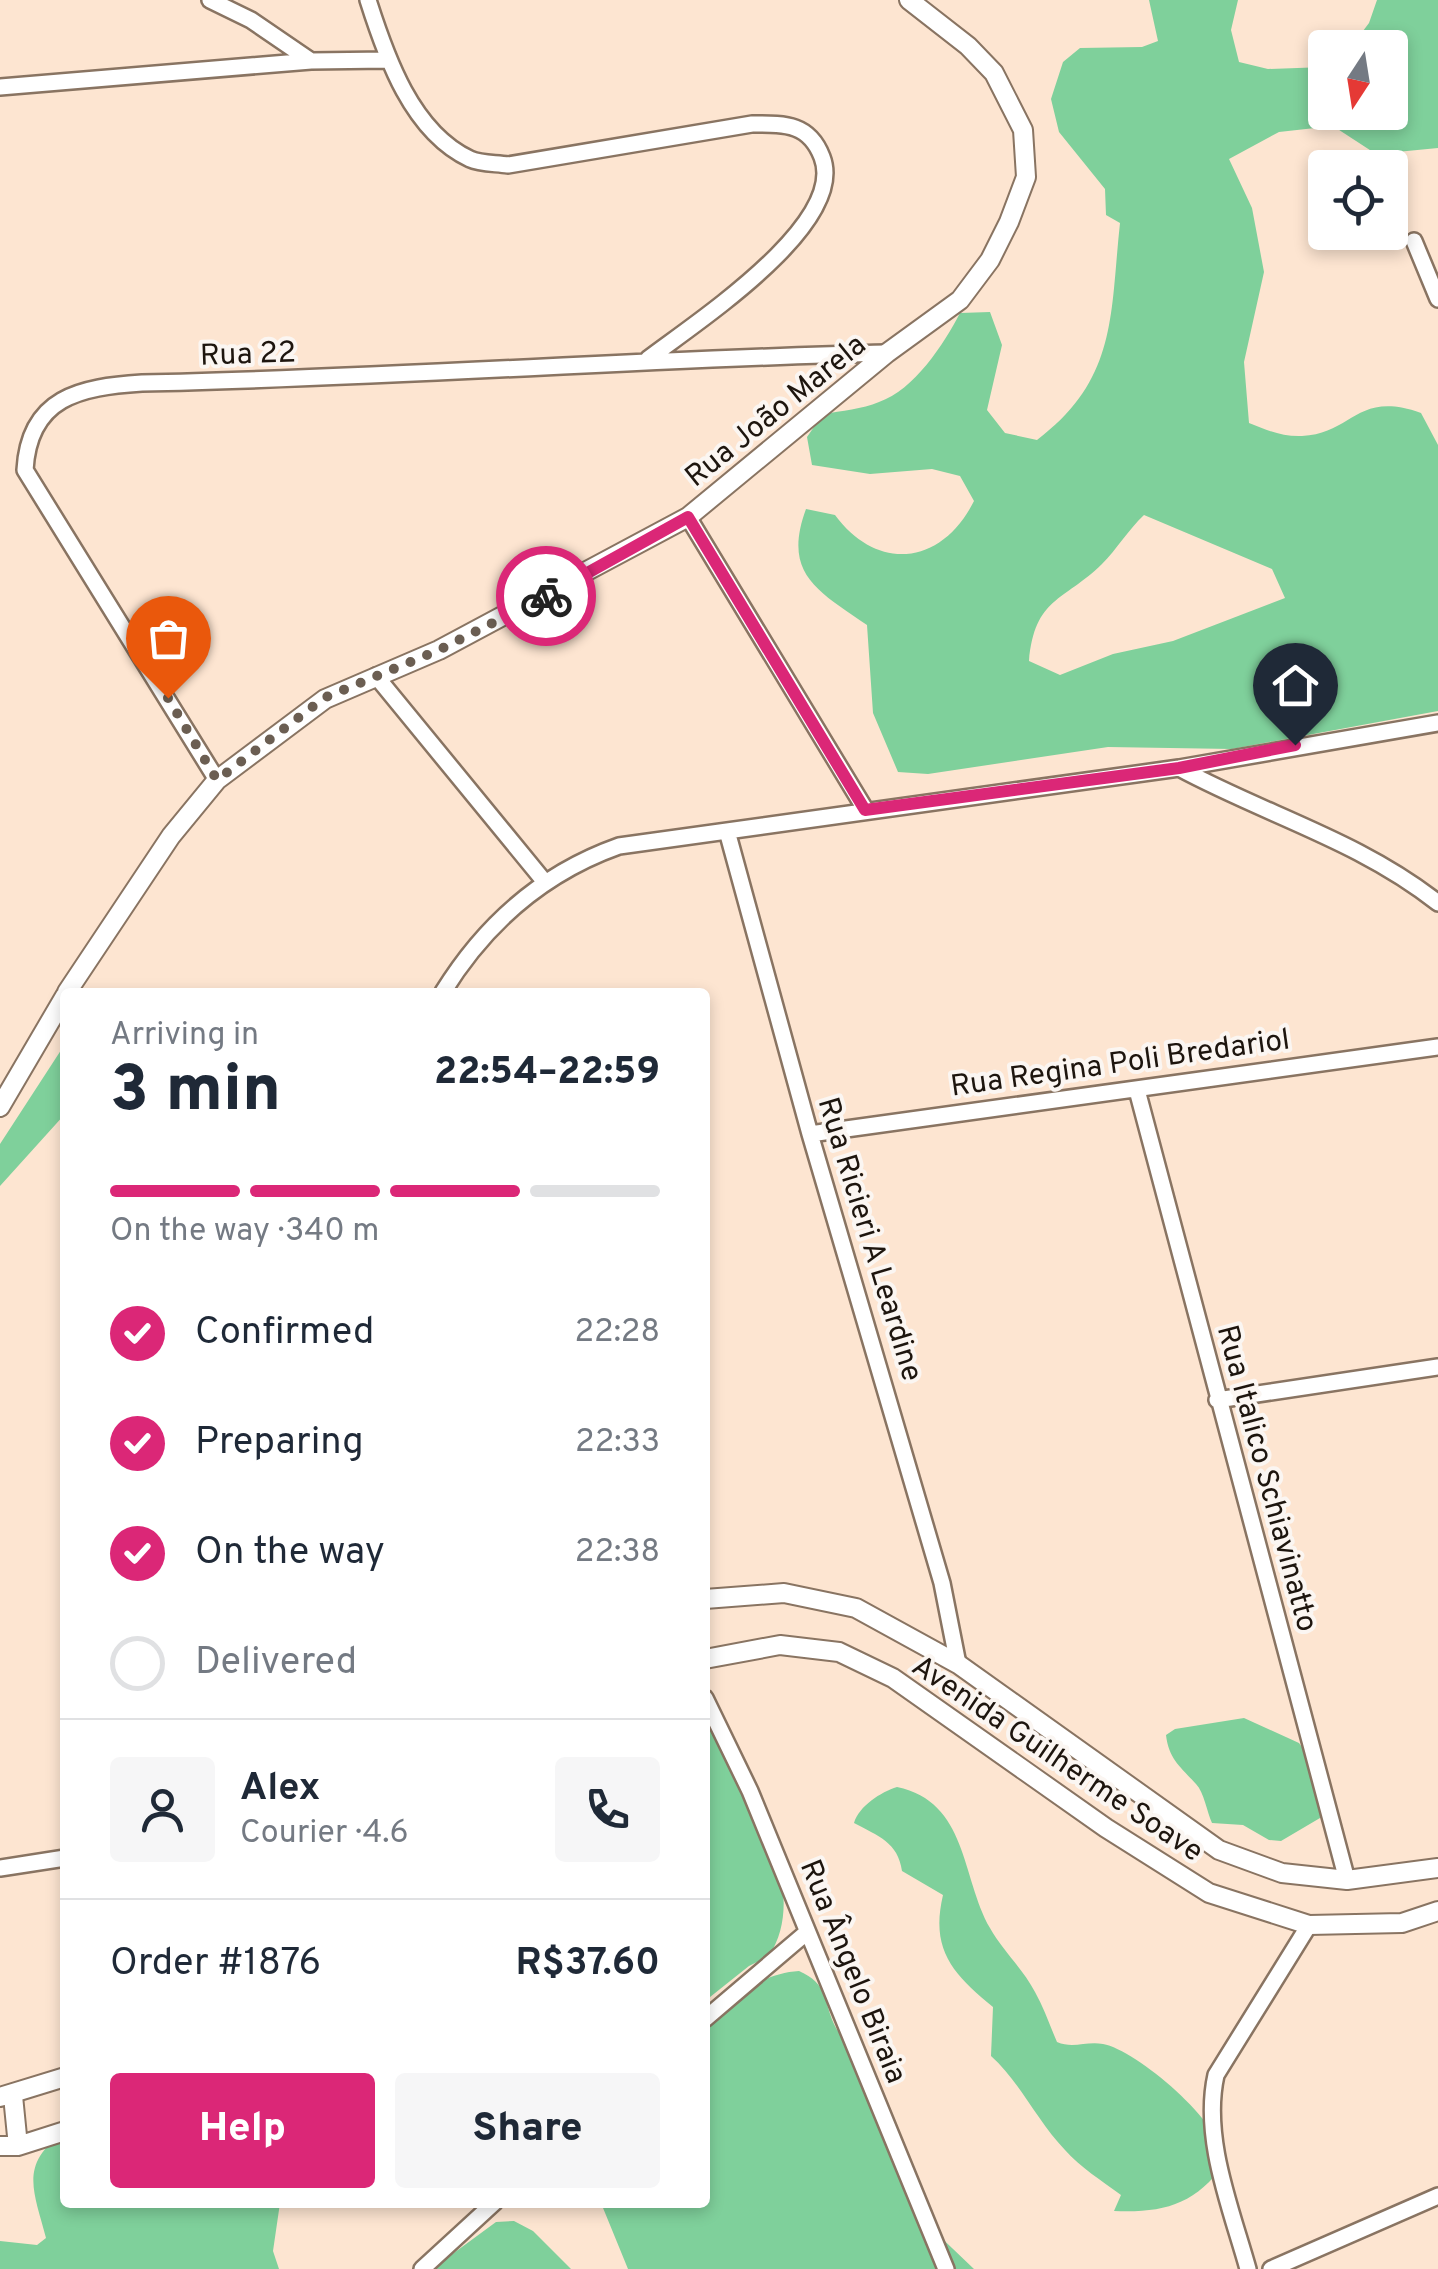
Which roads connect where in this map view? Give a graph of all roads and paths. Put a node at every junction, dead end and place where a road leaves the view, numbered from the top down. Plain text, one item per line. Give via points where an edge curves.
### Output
1 (210, 0) edge
2 (368, 0) edge
3 (909, 0) edge
4 (387, 60) junction
5 (312, 61) junction
6 (0, 87) edge
7 (1414, 241) dead end
8 (1438, 299) edge
9 (887, 353) junction
10 (648, 359) junction
11 (688, 517) junction
12 (376, 676) junction
13 (1438, 723) edge
14 (1179, 768) junction
15 (217, 780) junction
16 (865, 810) junction
17 (727, 831) junction
18 (544, 881) junction
19 (1438, 903) edge
20 (70, 988) edge
21 (445, 988) edge
22 (60, 1004) edge
23 (1438, 1047) edge
24 (1138, 1090) junction
25 (0, 1108) edge
26 (810, 1134) junction
27 (1438, 1367) edge
28 (1217, 1400) junction
29 (710, 1599) edge
30 (710, 1658) edge
31 (958, 1664) junction
32 (710, 1708) edge
33 (60, 1859) edge
34 (0, 1868) edge
35 (1438, 1868) edge
36 (1347, 1880) junction
37 (1438, 1911) edge
38 (1309, 1925) junction
39 (806, 1933) junction
40 (710, 2016) edge
41 (60, 2079) edge
42 (6, 2096) edge
43 (60, 2132) edge
44 (9, 2146) edge
45 (1438, 2196) edge
46 (488, 2208) edge
47 (422, 2269) edge
48 (946, 2269) edge
49 (1248, 2269) edge
50 (1271, 2269) edge

1 - 5 street
2 - 4 street
3 - 9 street, Rua João Marela via 994,73 1023,130 1026,177 990,260 960,300
4 - 5 street
4 - 10 street via 447,146 474,160 508,165 752,124 789,124 812,136 824,162 822,198 798,233
5 - 6 street
7 - 8 street
9 - 10 street, Rua 22
9 - 11 street, Rua João Marela
10 - 15 street, Rua 22 via 94,386 66,396 42,417 26,441 25,470
11 - 12 street, Rua João Marela via 538,600
11 - 16 street
12 - 15 street, Rua João Marela via 324,698
12 - 18 street
13 - 14 street
14 - 16 street
14 - 19 street via 1244,803 1370,854
15 - 20 street, Rua João Marela via 171,836
16 - 17 street
17 - 18 street via 618,846
17 - 26 street, Rua Ricieri A Leardine
18 - 21 street via 505,914
22 - 25 street, Rua João Marela
23 - 24 street, Rua Regina Poli Bredariol
24 - 26 street, Rua Regina Poli Bredariol
24 - 28 street, Rua Italico Schiavinatto
26 - 31 street, Rua Ricieri A Leardine via 942,1583
27 - 28 street
28 - 36 street, Rua Italico Schiavinatto
29 - 31 street, Avenida Guilherme Soave via 784,1593 856,1608
30 - 38 street, Avenida Guilherme Soave via 780,1644 839,1652 908,1688 1209,1893
31 - 36 street, Avenida Guilherme Soave via 1219,1850 1282,1873
32 - 39 street, Rua Ângelo Biraia
33 - 34 street
35 - 36 street, Avenida Guilherme Soave
37 - 38 street, Avenida Guilherme Soave via 1402,1922
38 - 49 street via 1216,2075 1210,2102
39 - 40 street
39 - 48 street, Rua Ângelo Biraia
41 - 42 street
42 - 44 street
43 - 44 street
45 - 50 street
46 - 47 street

